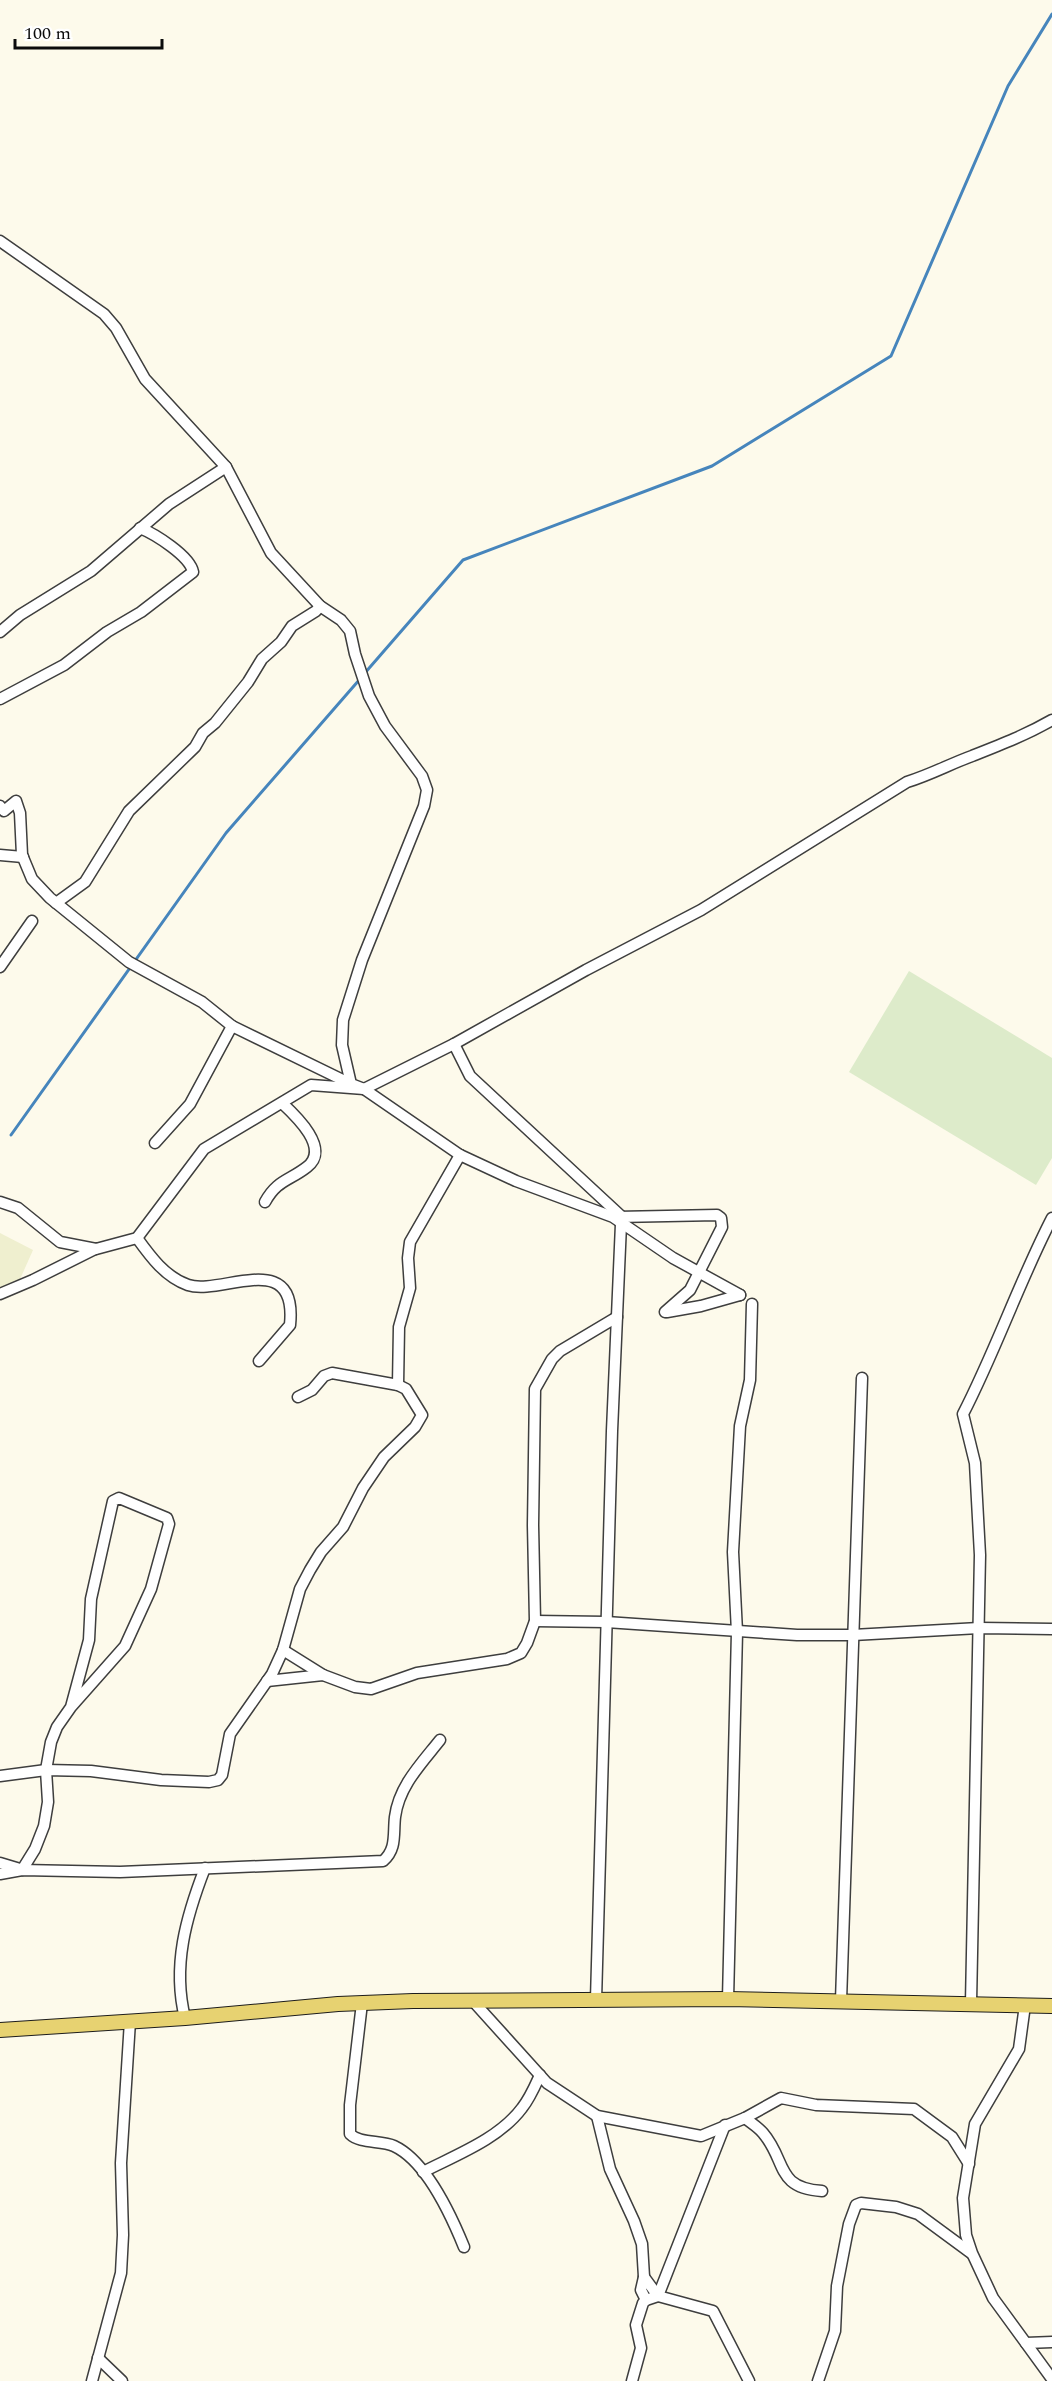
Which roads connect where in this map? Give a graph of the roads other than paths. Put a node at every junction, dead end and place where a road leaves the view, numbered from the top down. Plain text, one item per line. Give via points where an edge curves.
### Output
1 (0, 241) edge
2 (226, 467) junction
3 (140, 528) junction
4 (320, 606) junction
5 (0, 632) edge
6 (0, 699) edge
7 (1052, 720) edge
8 (0, 806) edge
9 (0, 855) edge
10 (23, 857) junction
11 (57, 903) junction
12 (32, 921) dead end
13 (0, 967) edge
14 (232, 1026) junction
15 (454, 1044) junction
16 (351, 1084) junction
17 (364, 1089) junction
18 (282, 1103) junction
19 (155, 1143) dead end
20 (460, 1155) junction
21 (0, 1202) edge
22 (265, 1202) dead end
23 (1052, 1218) edge
24 (619, 1219) junction
25 (137, 1238) junction
26 (96, 1249) junction
27 (699, 1272) junction
28 (0, 1294) edge
29 (752, 1304) dead end
30 (617, 1317) junction
31 (259, 1360) dead end
32 (862, 1378) dead end
33 (398, 1385) junction
34 (298, 1397) dead end
35 (535, 1621) junction
36 (606, 1623) junction
37 (979, 1628) junction
38 (1052, 1629) edge
39 (737, 1632) junction
40 (853, 1635) junction
41 (283, 1650) junction
42 (322, 1675) junction
43 (267, 1681) junction
44 (71, 1707) junction
45 (440, 1740) dead end
46 (46, 1770) junction
47 (0, 1776) edge
48 (0, 1863) edge
49 (205, 1868) junction
50 (22, 1870) junction
51 (0, 1874) edge
52 (728, 1999) junction
53 (472, 2000) junction
54 (596, 2000) junction
55 (841, 2001) junction
56 (362, 2003) junction
57 (971, 2003) junction
58 (1025, 2005) junction
59 (1052, 2006) edge
60 (185, 2018) junction
61 (130, 2020) junction
62 (0, 2030) edge
63 (540, 2075) junction
64 (597, 2116) junction
65 (745, 2118) junction
66 (725, 2125) junction
67 (969, 2164) junction
68 (423, 2172) junction
69 (822, 2191) dead end
70 (464, 2247) dead end
71 (972, 2253) junction
72 (644, 2277) junction
73 (658, 2296) junction
74 (646, 2300) junction
75 (1052, 2342) edge
76 (1026, 2343) junction
77 (98, 2358) junction
78 (1052, 2379) edge
79 (92, 2381) edge
80 (122, 2381) edge
81 (632, 2381) edge
82 (749, 2381) edge
83 (818, 2381) edge

1 - 2 street via 104,314 145,379
2 - 3 street
2 - 4 street via 271,553
3 - 5 street via 91,571
3 - 6 street via 176,550 190,562 193,572 64,665
4 - 11 street via 292,626 262,659 195,747 129,811 85,882
4 - 16 street via 350,631 369,696 385,726 422,776 427,790 343,1020 342,1045
7 - 15 street via 1001,746 899,787 701,910
8 - 10 street via 4,811 16,801
9 - 10 street
10 - 11 street via 32,879
11 - 14 street via 129,962 202,1002
12 - 13 street
14 - 16 street
14 - 19 street via 190,1104
15 - 17 street
15 - 24 street via 470,1076
16 - 17 street
17 - 18 street via 311,1085
17 - 20 street
18 - 22 street via 301,1121 312,1140 315,1158 272,1189
18 - 25 street via 204,1149
20 - 24 street via 516,1181
20 - 33 street via 410,1242 410,1288 399,1327
21 - 26 street via 18,1208 60,1242
23 - 37 street via 963,1414 975,1463
24 - 27 street
24 - 27 street via 717,1215 722,1227
24 - 30 street
25 - 26 street
25 - 31 street via 152,1259 188,1285 256,1280 282,1287 290,1325
26 - 28 street
27 - 27 street via 740,1295 665,1312 690,1290
29 - 39 street via 750,1380 740,1426 733,1552
30 - 35 street via 560,1351 535,1389
30 - 36 street
32 - 40 street
33 - 34 street via 332,1373
33 - 41 street via 406,1389 422,1415 384,1456 343,1527 310,1570 300,1589
35 - 36 street
35 - 42 street via 520,1653 507,1659 417,1673 371,1689
36 - 39 street
36 - 54 street
37 - 38 street
37 - 40 street
37 - 57 street
39 - 40 street
39 - 52 street
40 - 55 street
41 - 42 street
41 - 43 street
42 - 43 street
43 - 46 street via 230,1734 225,1766 218,1780 161,1780
44 - 44 street via 88,1640 91,1599 113,1501 119,1498 167,1518 169,1524 151,1589 125,1646
44 - 46 street via 51,1742
45 - 49 street via 403,1790 395,1818 394,1848 384,1861
46 - 47 street
46 - 50 street via 48,1802 44,1826
48 - 50 street
49 - 50 street via 120,1872
49 - 60 street via 183,1935
50 - 51 street
52 - 54 main road
52 - 55 main road
53 - 54 main road
53 - 56 main road
53 - 63 street
55 - 57 main road
56 - 60 main road
56 - 68 street via 350,2134 393,2145
57 - 58 main road
58 - 59 main road
58 - 67 street via 1019,2049 975,2124
60 - 61 main road
61 - 62 main road
61 - 77 street via 121,2163 121,2273
63 - 64 street
63 - 68 street via 521,2110 504,2126
64 - 66 street via 701,2136
64 - 72 street via 610,2169 642,2244
65 - 66 street
65 - 67 street via 781,2098 816,2105 914,2109 952,2137
65 - 69 street via 763,2133 795,2185
66 - 73 street
67 - 71 street via 963,2198 966,2235
68 - 70 street via 450,2213
71 - 76 street via 993,2298
71 - 83 street via 910,2211 856,2205 837,2286 836,2331
72 - 73 street
72 - 74 street via 641,2290
73 - 74 street
73 - 82 street via 713,2311
74 - 81 street via 636,2325 641,2349
75 - 76 street
76 - 78 street
77 - 79 street
77 - 80 street

